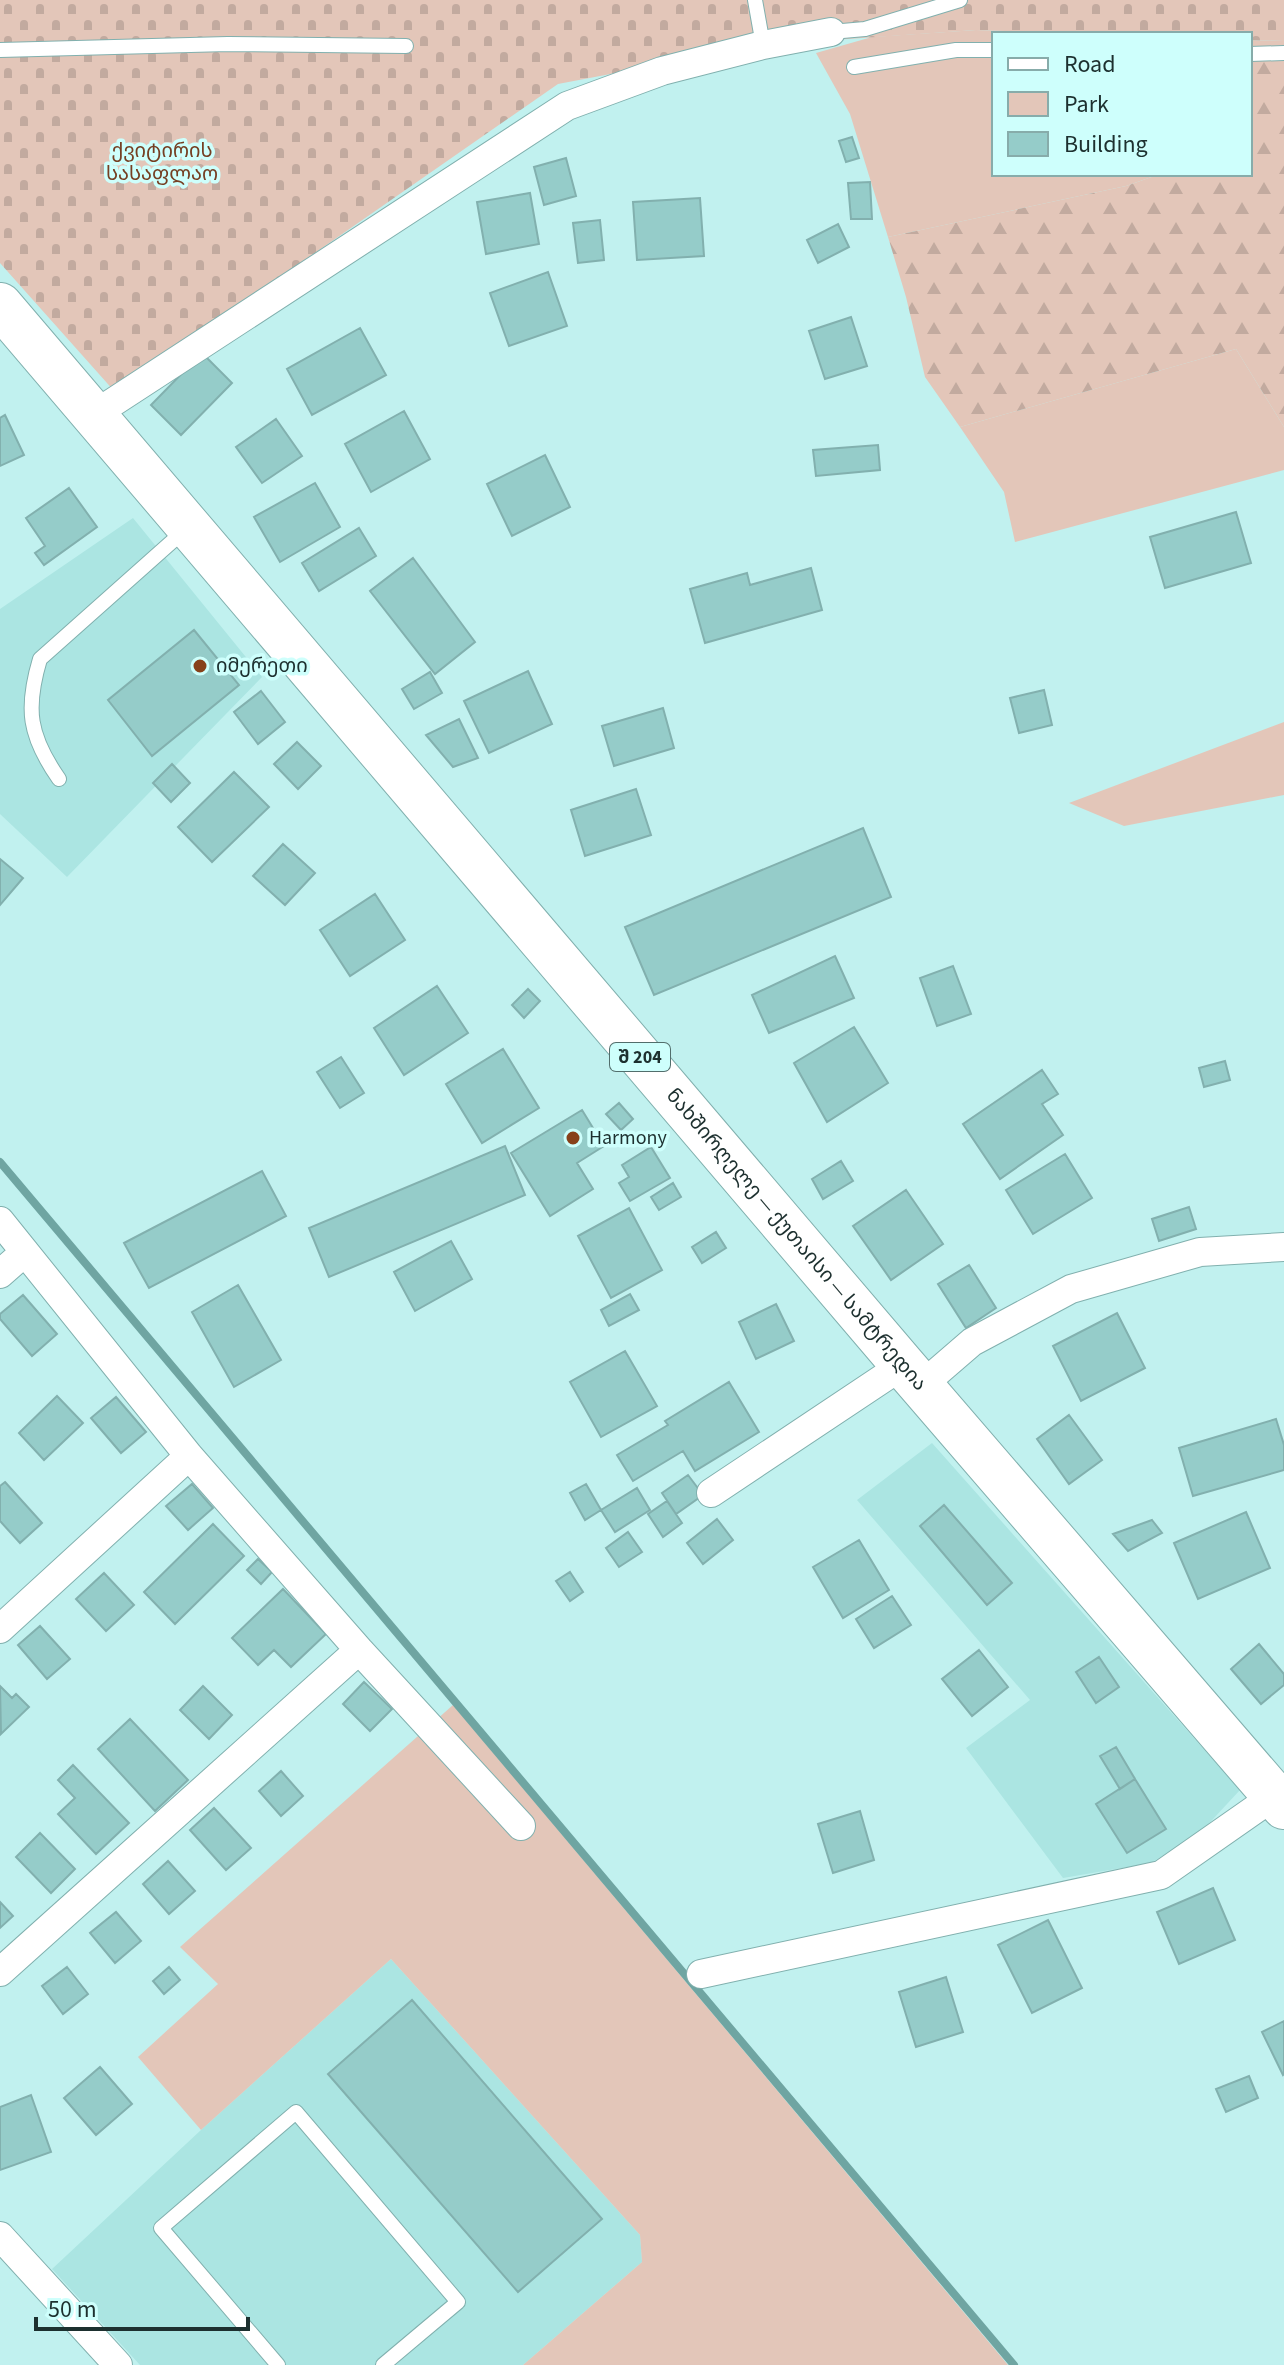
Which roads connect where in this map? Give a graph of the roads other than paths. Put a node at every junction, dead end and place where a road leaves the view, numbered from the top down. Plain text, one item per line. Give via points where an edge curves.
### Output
1 (755, 0) edge
2 (960, 0) edge
3 (831, 32) joint
4 (763, 45) junction
5 (406, 46) dead end
6 (0, 50) edge
7 (992, 50) edge
8 (1284, 53) edge
9 (1252, 54) edge
10 (854, 67) dead end
11 (0, 305) edge
12 (95, 414) junction
13 (188, 527) junction
14 (59, 779) dead end
15 (0, 1221) edge
16 (1284, 1247) edge
17 (25, 1252) junction
18 (0, 1274) edge
19 (912, 1376) junction
20 (189, 1456) junction
21 (711, 1493) dead end
22 (0, 1629) edge
23 (359, 1650) junction
24 (1279, 1802) edge
25 (521, 1826) dead end
26 (0, 1972) edge
27 (701, 1974) dead end
28 (0, 2236) edge
29 (118, 2365) edge
30 (278, 2365) edge
31 (383, 2365) edge

1 - 4 lane
2 - 3 lane via 865,29
3 - 4 street
4 - 12 street via 662,71 567,106
5 - 6 lane
7 - 10 lane via 956,50
8 - 9 lane
11 - 12 main road, ნახშირღელე — ქუთაისი — სამტრედია / შ 204
12 - 13 main road, ნახშირღელე — ქუთაისი — სამტრედია / შ 204
13 - 14 lane via 40,659 30,719 41,754
13 - 19 main road, ნახშირღელე — ქუთაისი — სამტრედია / შ 204
15 - 17 street
16 - 19 street via 1200,1252 1071,1289
17 - 18 street
17 - 20 street
19 - 21 street
19 - 24 main road, ნახშირღელე — ქუთაისი — სამტრედია / შ 204
20 - 22 street
20 - 23 street
23 - 25 street
23 - 26 street
24 - 27 street via 1161,1875
28 - 29 street
30 - 31 lane via 161,2228 296,2112 458,2302

